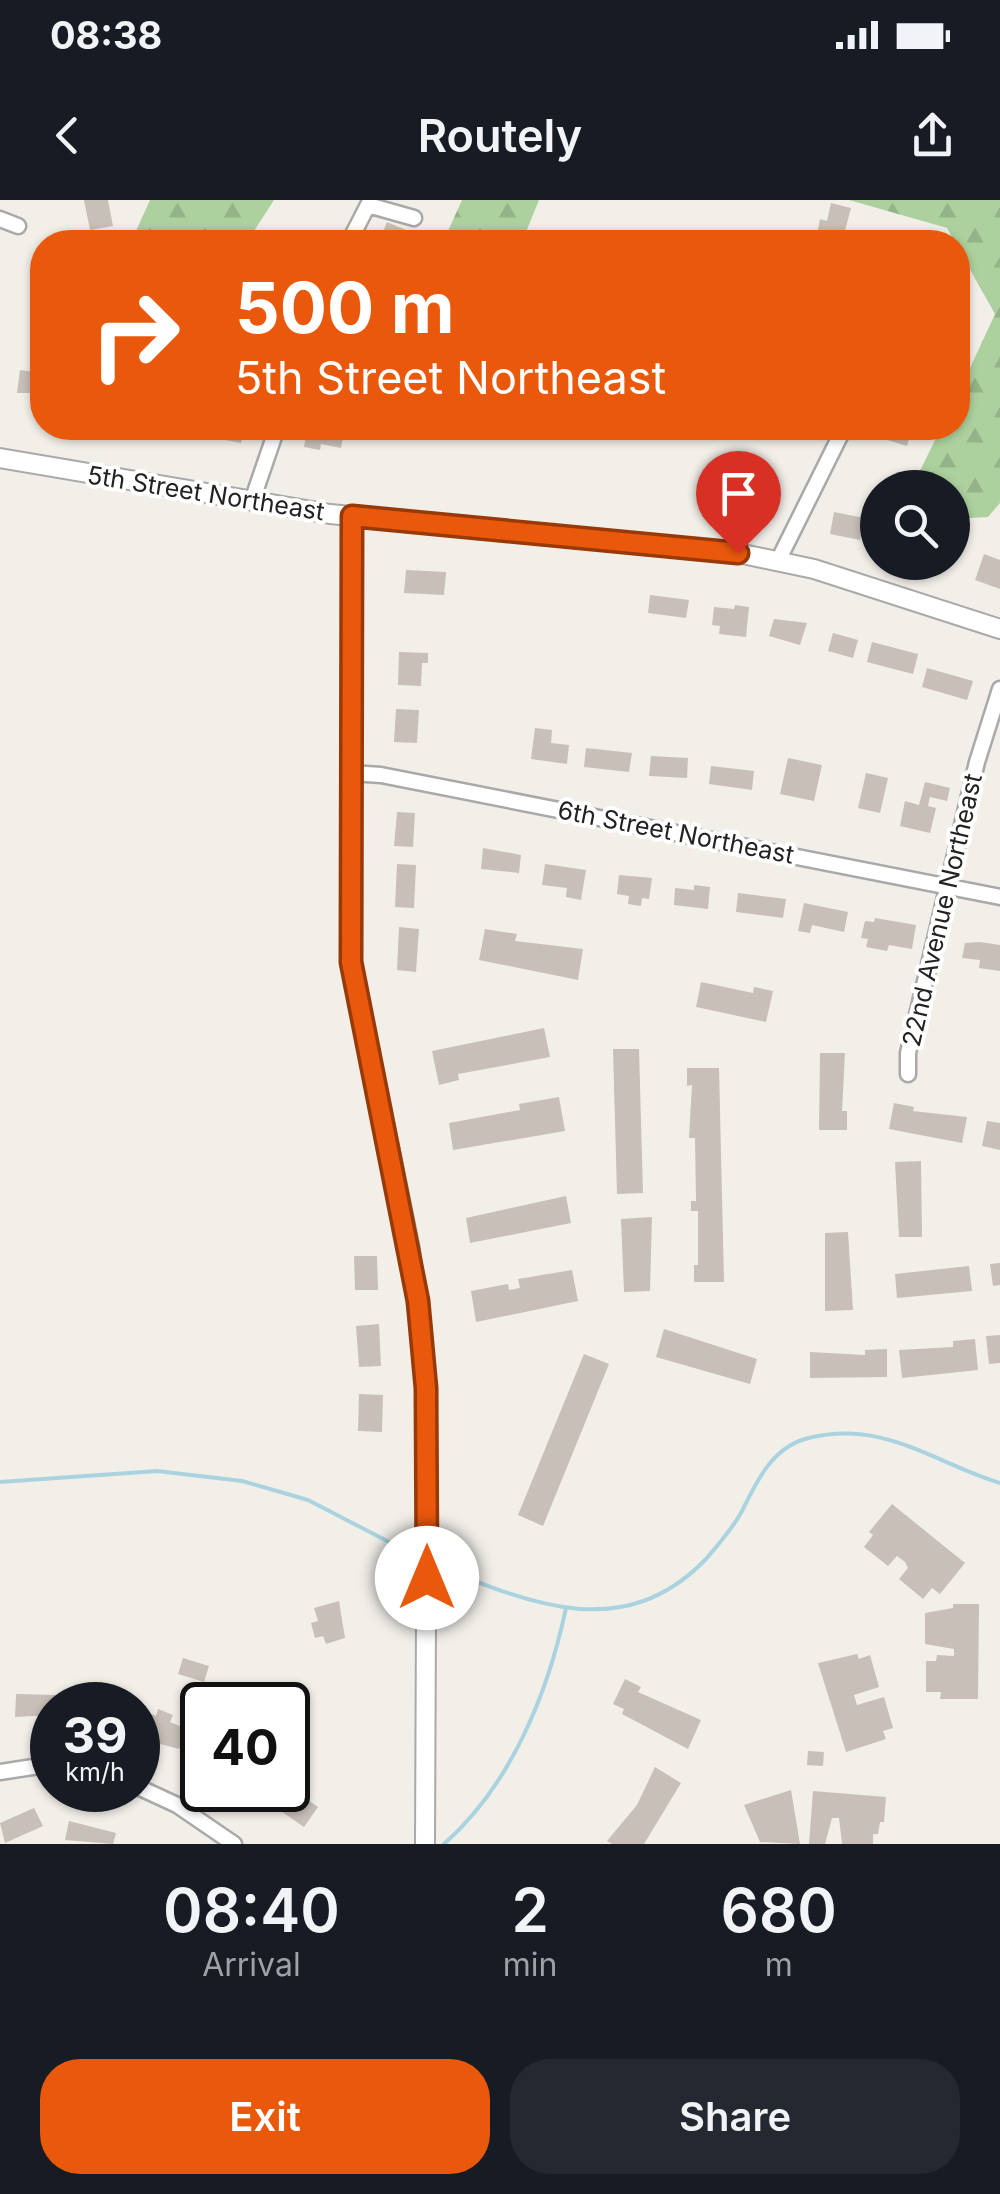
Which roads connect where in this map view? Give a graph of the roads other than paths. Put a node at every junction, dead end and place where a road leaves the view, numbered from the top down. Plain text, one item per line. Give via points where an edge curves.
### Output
1 (414, 218) dead end
2 (0, 219) edge
3 (18, 226) dead end
4 (355, 230) edge
5 (272, 440) edge
6 (838, 440) edge
7 (0, 458) edge
8 (252, 501) junction
9 (352, 516) junction
10 (778, 561) junction
11 (1000, 629) edge
12 (1000, 688) edge
13 (350, 774) junction
14 (948, 886) junction
15 (1000, 898) edge
16 (908, 1074) dead end
17 (30, 1767) edge
18 (0, 1772) edge
19 (160, 1797) edge
20 (234, 1844) edge
21 (425, 1844) edge

1 - 4 street via 368,205
2 - 3 street
5 - 8 street
6 - 10 street
7 - 8 street, 5th Street Northeast
8 - 9 street, 5th Street Northeast
9 - 10 street, 5th Street Northeast
9 - 13 street
10 - 11 street, 5th Street Northeast
12 - 14 street, 22nd Avenue Northeast
13 - 14 street, 6th Street Northeast
13 - 21 street via 353,977 410,1249 425,1363
14 - 15 street, 6th Street Northeast
14 - 16 street, 22nd Avenue Northeast
17 - 18 street
19 - 20 street

